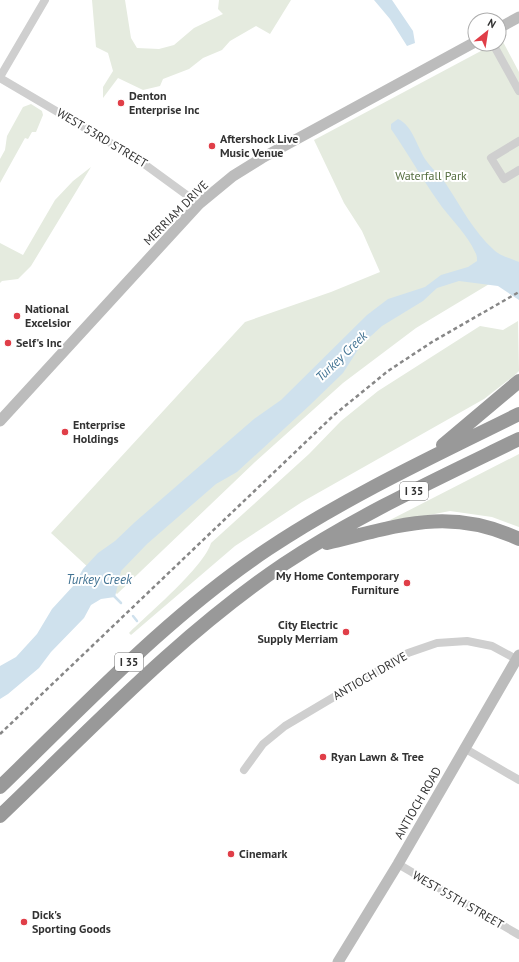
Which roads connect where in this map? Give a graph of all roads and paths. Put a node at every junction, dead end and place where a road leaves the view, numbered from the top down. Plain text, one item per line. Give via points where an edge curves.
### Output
1 (45, 0) edge
2 (519, 17) edge
3 (507, 24) edge
4 (467, 46) edge
5 (497, 52) edge
6 (0, 78) edge
7 (519, 91) edge
8 (519, 141) edge
9 (519, 170) edge
10 (199, 204) junction
11 (519, 381) edge
12 (519, 414) edge
13 (0, 421) edge
14 (519, 439) edge
15 (425, 460) junction
16 (519, 539) edge
17 (311, 547) junction
18 (518, 657) edge
19 (464, 748) junction
20 (244, 770) dead end
21 (519, 780) edge
22 (0, 787) edge
23 (0, 816) edge
24 (398, 864) junction
25 (519, 935) edge
26 (339, 962) edge

1 - 6 street
2 - 3 main road
4 - 10 main road, MERRIAM DRIVE via 262,158 233,176
5 - 7 street
6 - 10 street, WEST 53RD STREET via 136,158
8 - 9 street via 491,158 504,179
10 - 13 main road, MERRIAM DRIVE
11 - 15 highway
12 - 15 highway, I 35
14 - 17 highway, I 35 via 376,510
15 - 22 highway, I 35 via 311,522 247,564 163,631
16 - 17 highway via 487,526 466,522 423,521
17 - 23 highway, I 35 via 211,618
18 - 19 main road, ANTIOCH ROAD
18 - 20 street, ANTIOCH DRIVE via 492,646 467,641 437,643 408,653 285,726 263,744
19 - 21 street
19 - 24 main road, ANTIOCH ROAD
24 - 25 street, WEST 55TH STREET
24 - 26 main road, ANTIOCH ROAD

